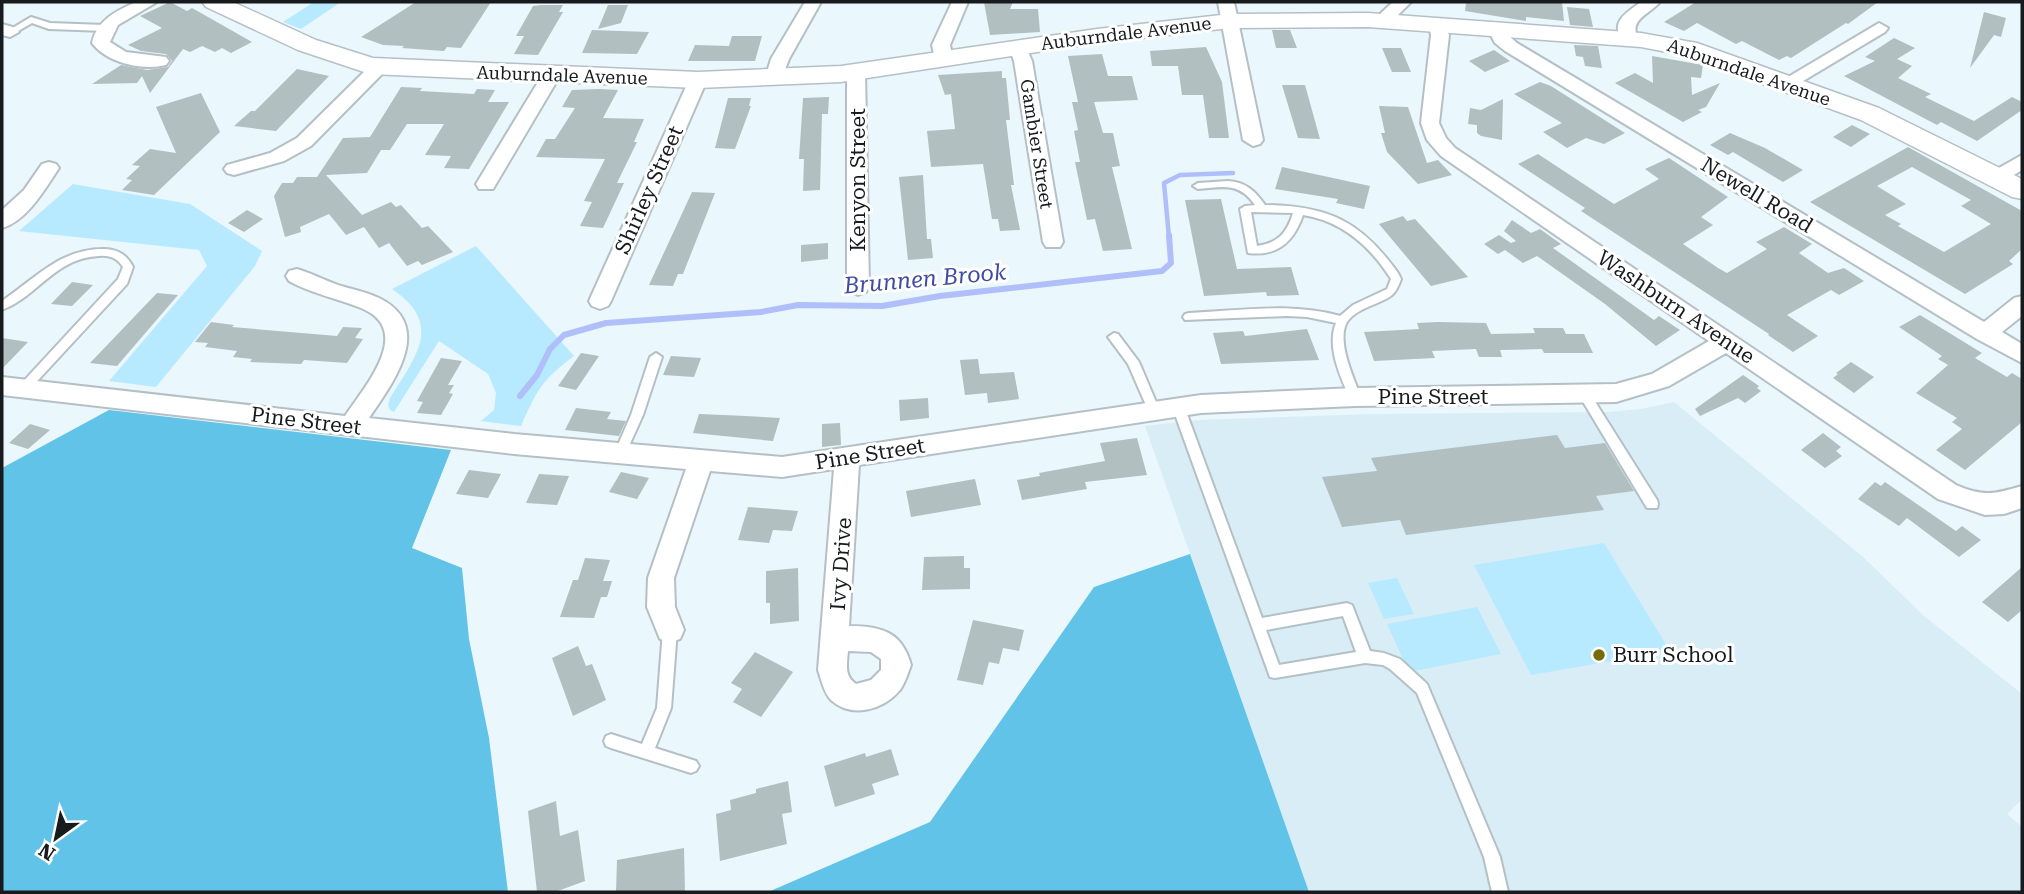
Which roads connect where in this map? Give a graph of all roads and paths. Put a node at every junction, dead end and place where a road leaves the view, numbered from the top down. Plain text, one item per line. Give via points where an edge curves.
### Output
1 (149, 2) edge
2 (214, 2) edge
3 (813, 2) edge
4 (960, 2) edge
5 (1652, 2) edge
6 (1228, 11) edge
7 (1396, 12) edge
8 (1438, 26) junction
9 (105, 28) junction
10 (1879, 28) dead end
11 (6, 30) edge
12 (1497, 30) junction
13 (1628, 38) junction
14 (1018, 47) junction
15 (944, 59) junction
16 (160, 61) dead end
17 (379, 67) junction
18 (856, 72) junction
19 (552, 74) junction
20 (774, 79) junction
21 (698, 80) junction
22 (1787, 83) junction
23 (1253, 140) dead end
24 (2022, 160) edge
25 (49, 168) dead end
26 (234, 169) dead end
27 (1997, 177) junction
28 (486, 184) dead end
29 (1198, 186) dead end
30 (2022, 190) edge
31 (1262, 208) junction
32 (1299, 212) junction
33 (2, 221) edge
34 (1053, 242) dead end
35 (297, 276) dead end
36 (858, 287) dead end
37 (600, 301) dead end
38 (2022, 304) edge
39 (2, 306) edge
40 (1189, 317) dead end
41 (1340, 320) junction
42 (1985, 332) junction
43 (1114, 337) dead end
44 (1727, 341) junction
45 (2022, 355) edge
46 (656, 357) dead end
47 (13, 387) edge
48 (1585, 395) junction
49 (1355, 397) junction
50 (1178, 406) junction
51 (1153, 409) junction
52 (351, 426) junction
53 (620, 454) junction
54 (846, 459) junction
55 (701, 461) junction
56 (2022, 496) edge
57 (1651, 504) dead end
58 (1258, 625) junction
59 (670, 630) joint
60 (835, 639) junction
61 (1365, 657) junction
62 (611, 741) dead end
63 (646, 752) junction
64 (691, 766) dead end
65 (1500, 892) edge

1 - 9 street
2 - 17 street, Auburndale Avenue via 320,51
3 - 20 street via 780,59
4 - 15 street via 942,40
5 - 13 street via 1627,20
6 - 7 street, Auburndale Avenue
6 - 14 street, Auburndale Avenue via 1165,27
6 - 23 street
7 - 8 street, Auburndale Avenue
8 - 12 street, Auburndale Avenue
8 - 44 street, Washburn Avenue via 1430,123 1442,146
9 - 11 lane via 31,20
9 - 16 street via 101,43 107,50
10 - 22 street
12 - 13 street, Auburndale Avenue
12 - 42 street, Newell Road via 1511,47
13 - 22 street, Auburndale Avenue via 1688,48
14 - 15 street, Auburndale Avenue
14 - 34 street, Gambier Street
15 - 18 street, Auburndale Avenue
17 - 19 street, Auburndale Avenue
17 - 26 street via 296,148
18 - 20 street, Auburndale Avenue
18 - 36 street, Kenyon Street
19 - 21 street, Auburndale Avenue
19 - 28 street
20 - 21 street, Auburndale Avenue
21 - 37 street, Shirley Street
22 - 27 street, Auburndale Avenue via 1884,120
24 - 27 street
25 - 33 street via 31,195
27 - 30 street, Auburndale Avenue
29 - 31 lane via 1248,188
31 - 32 lane
31 - 32 lane via 1245,209 1252,250 1287,239
32 - 41 lane via 1348,226 1396,279 1391,291
35 - 52 street via 379,307 396,325 398,343 392,361
38 - 42 street
39 - 47 lane via 50,269 74,257 113,253 128,267 123,281
40 - 41 lane via 1315,313
41 - 49 lane via 1338,340
42 - 45 street, Newell Road
43 - 51 lane via 1137,370
44 - 48 street, Pine Street via 1655,384
44 - 56 street, Washburn Avenue via 1947,492 1991,505
46 - 53 lane
47 - 52 street, Pine Street
48 - 49 street, Pine Street
48 - 57 lane
49 - 50 street, Pine Street
50 - 51 street, Pine Street
50 - 58 lane
51 - 54 street, Pine Street
52 - 53 street, Pine Street
53 - 55 street, Pine Street
54 - 55 street, Pine Street via 782,467
54 - 60 street, Ivy Drive
55 - 59 street via 661,578 662,607
58 - 61 lane via 1275,672
58 - 61 lane via 1347,609
59 - 63 lane via 664,708
60 - 60 street, Ivy Drive via 884,644 895,659 891,683 868,697 839,689 832,670
61 - 65 lane via 1395,664 1422,689 1492,857
62 - 63 lane
63 - 64 lane

